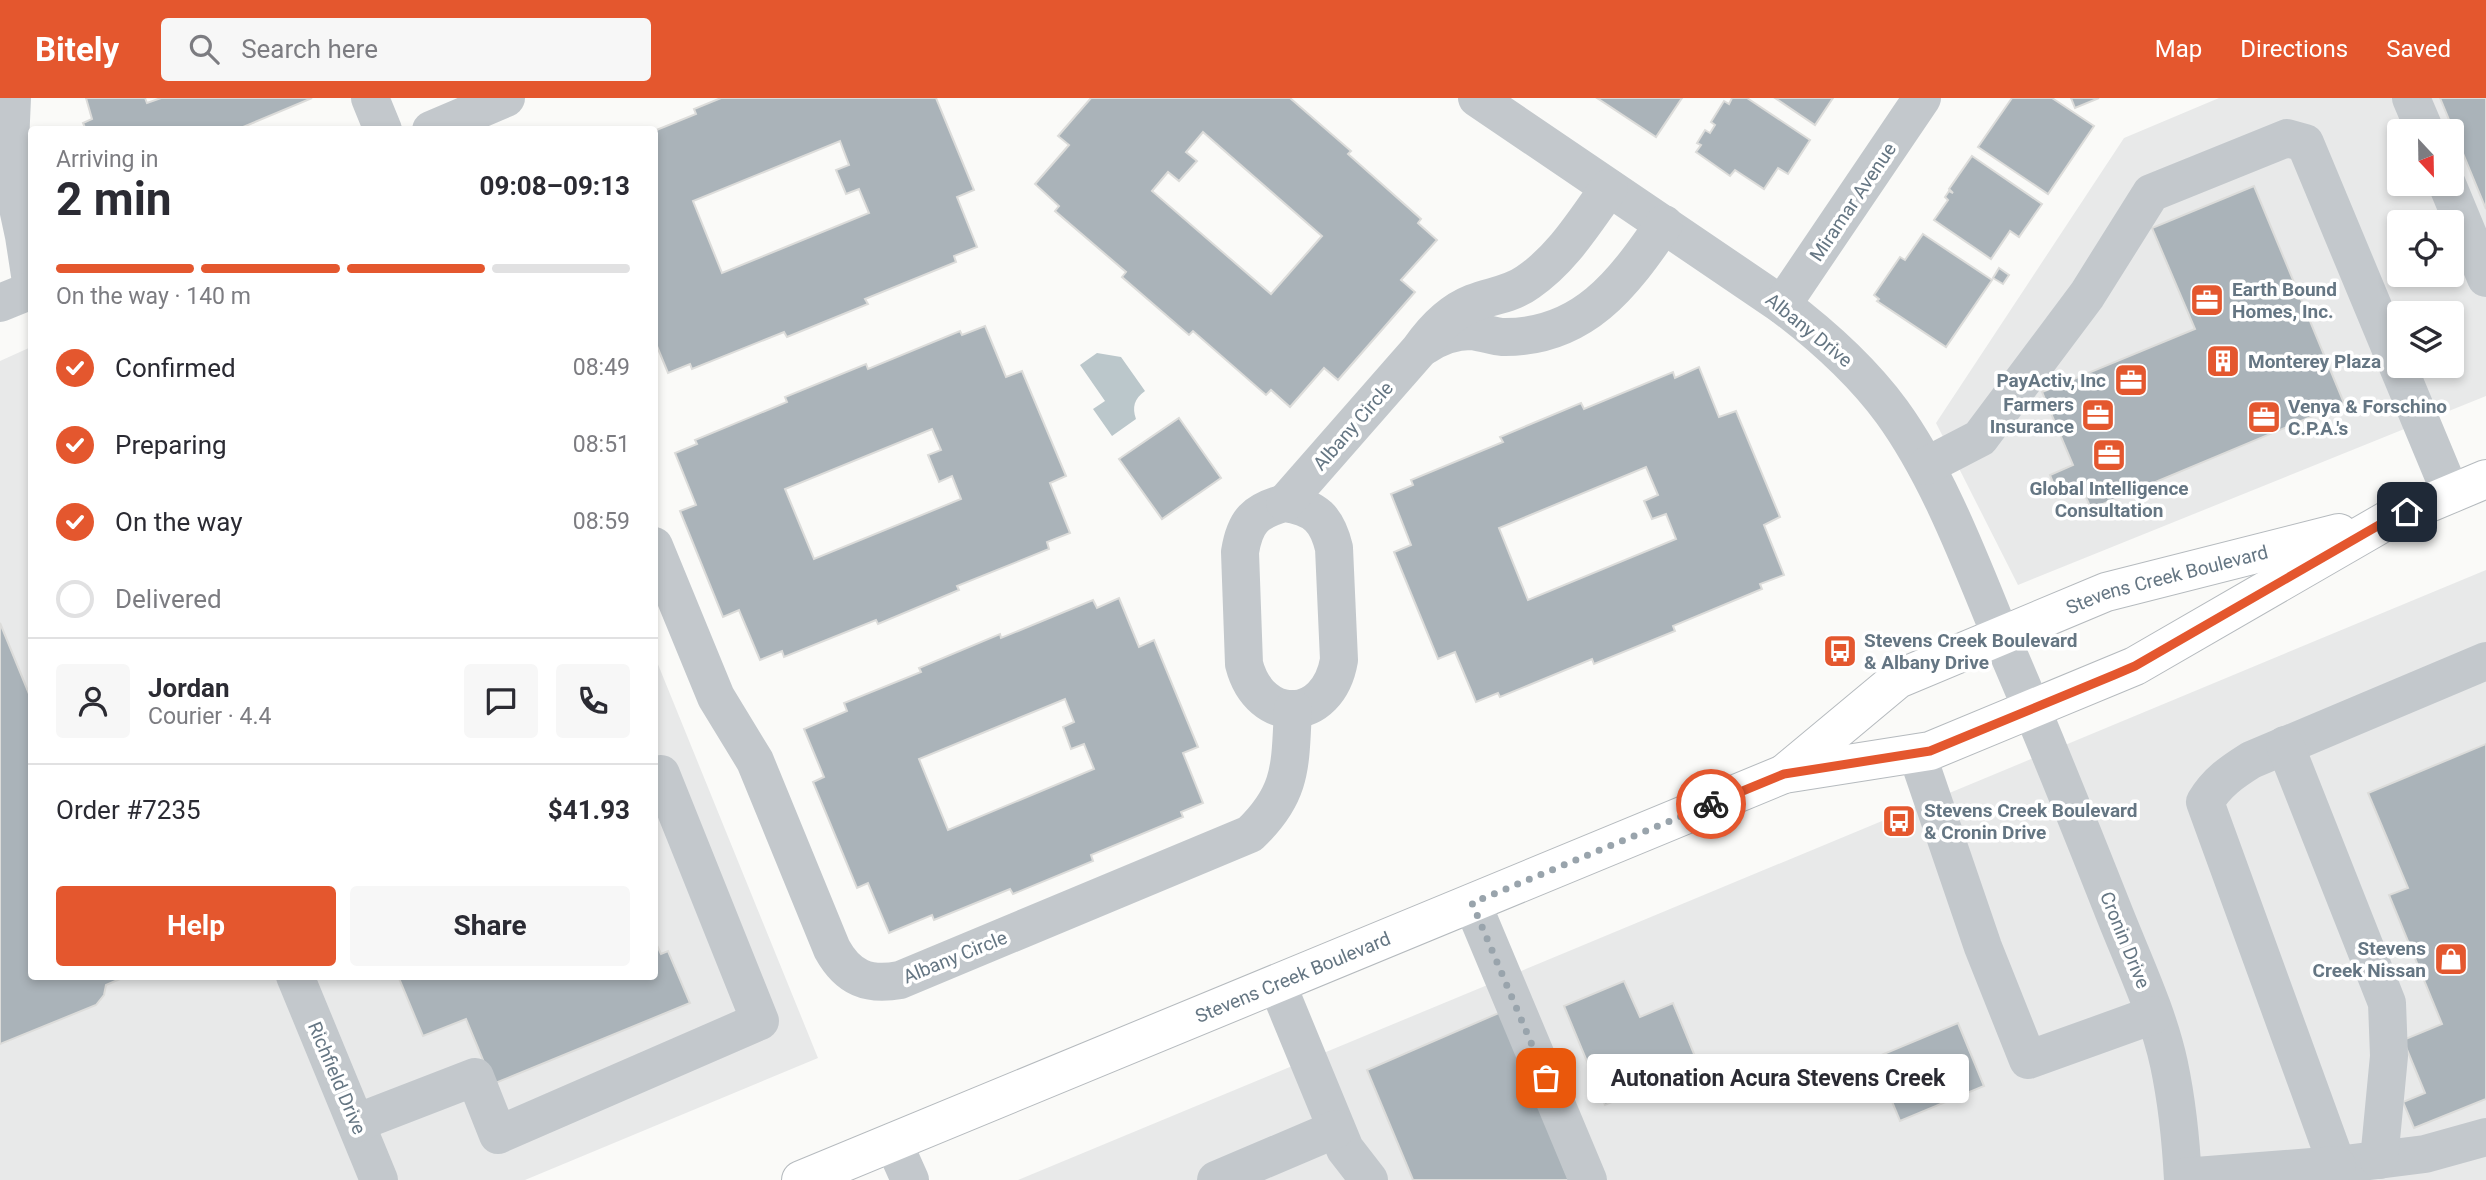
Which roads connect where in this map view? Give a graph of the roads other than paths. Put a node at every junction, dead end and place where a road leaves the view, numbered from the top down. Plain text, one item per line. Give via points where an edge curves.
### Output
1 (12, 98) edge
2 (370, 98) edge
3 (1922, 98) edge
4 (2411, 98) edge
5 (1485, 100) edge
6 (499, 107) edge
7 (2420, 119) edge
8 (381, 126) edge
9 (443, 126) edge
10 (1609, 188) junction
11 (2452, 196) edge
12 (1664, 224) junction
13 (28, 262) edge
14 (2486, 278) edge
15 (28, 291) edge
16 (1500, 296) junction
17 (0, 303) edge
18 (1782, 305) junction
19 (1513, 337) junction
20 (1420, 349) junction
21 (1926, 466) junction
22 (2486, 479) edge
23 (2451, 494) junction
24 (1285, 503) junction
25 (2386, 521) junction
26 (658, 556) edge
27 (2001, 636) junction
28 (2486, 661) edge
29 (1293, 709) junction
30 (2032, 709) junction
31 (2285, 745) junction
32 (1917, 754) junction
33 (1784, 774) junction
34 (658, 775) edge
35 (1472, 903) junction
36 (297, 980) edge
37 (1277, 984) junction
38 (2153, 1014) junction
39 (356, 1122) junction
40 (1336, 1129) junction
41 (2486, 1137) edge
42 (893, 1142) junction
43 (2379, 1160) junction
44 (2337, 1166) junction
45 (2183, 1179) edge
46 (379, 1180) edge
47 (801, 1180) edge
48 (910, 1180) edge
49 (1216, 1180) edge
50 (1369, 1180) edge
51 (1588, 1180) edge

1 - 13 street via 9,166
2 - 8 street
3 - 18 street, Miramar Avenue
4 - 7 street
5 - 10 street, Albany Drive
6 - 9 street
10 - 12 street, Albany Drive
10 - 16 street, Albany Circle via 1545,270
11 - 14 street
12 - 18 street, Albany Drive
12 - 19 street, Albany Circle via 1610,296 1573,322 1548,332
15 - 17 street
16 - 19 street
16 - 20 street, Albany Circle via 1451,314
18 - 21 street, Albany Drive via 1855,368 1892,412
19 - 20 street, Albany Circle via 1472,331 1452,334
20 - 24 street, Albany Circle
21 - 23 street via 1980,438 2088,295 2151,193 2287,138 2305,143
21 - 27 street, Albany Drive
22 - 23 main road, Stevens Creek Boulevard
23 - 25 main road, Stevens Creek Boulevard
24 - 29 street, Albany Circle via 1252,519 1243,534 1244,664 1259,696 1275,706
24 - 29 street via 1303,506 1330,530 1339,660 1336,678 1326,694 1311,705
25 - 27 main road, Stevens Creek Boulevard via 2106,592
25 - 30 main road, Stevens Creek Boulevard via 2135,666
26 - 29 street, Albany Circle via 716,697 755,761 832,949 838,961 866,981 900,980 1250,834 1281,797 1291,750
27 - 30 street, Albany Drive
27 - 33 main road, Stevens Creek Boulevard via 1898,679
28 - 31 street
30 - 32 main road, Stevens Creek Boulevard
30 - 38 street, Cronin Drive
31 - 43 street via 2387,1003 2389,1056
31 - 44 street via 2227,775 2205,802
32 - 33 main road, Stevens Creek Boulevard
32 - 38 street via 1983,947 2028,1060
33 - 35 main road, Stevens Creek Boulevard
34 - 39 street via 760,1021 498,1135 475,1077
35 - 37 main road, Stevens Creek Boulevard
35 - 51 street
36 - 39 street, Richfield Drive
37 - 40 street
37 - 42 main road, Stevens Creek Boulevard
38 - 45 street, Cronin Drive via 2169,1063
39 - 46 street, Richfield Drive
40 - 49 street
40 - 50 street
41 - 43 street via 2425,1154
42 - 47 main road, Stevens Creek Boulevard
42 - 48 street
43 - 44 street
44 - 45 street

